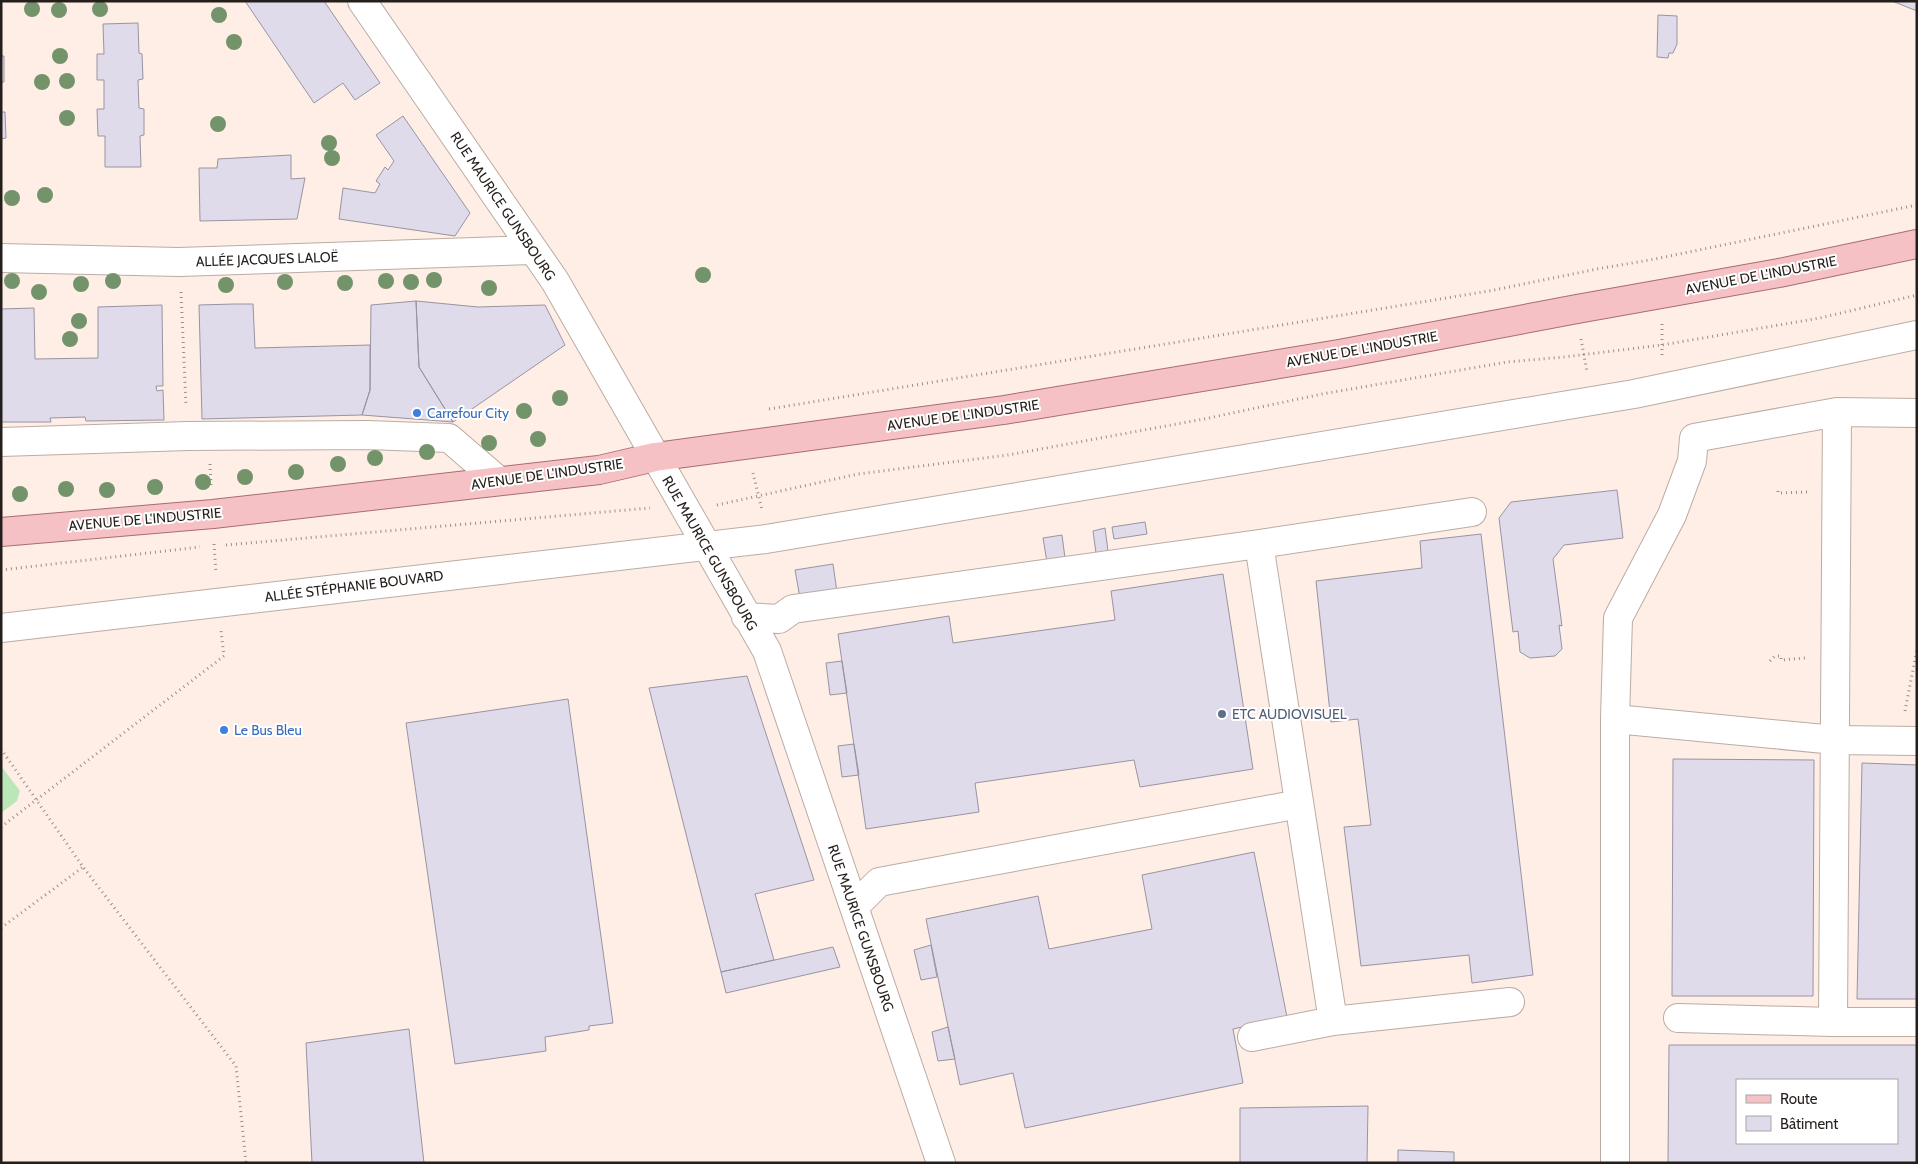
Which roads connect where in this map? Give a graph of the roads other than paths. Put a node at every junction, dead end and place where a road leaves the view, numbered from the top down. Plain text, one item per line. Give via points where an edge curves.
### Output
1 (362, 1) edge
2 (1917, 244) edge
3 (533, 250) junction
4 (1, 258) edge
5 (1917, 335) edge
6 (1837, 412) junction
7 (1917, 413) edge
8 (1, 442) edge
9 (655, 457) junction
10 (499, 481) junction
11 (1472, 512) dead end
12 (1, 532) edge
13 (1259, 544) junction
14 (706, 545) junction
15 (746, 617) junction
16 (1, 628) edge
17 (1615, 719) junction
18 (1835, 740) junction
19 (1917, 741) edge
20 (1299, 804) junction
21 (854, 908) junction
22 (1510, 1002) dead end
23 (1678, 1018) dead end
24 (1333, 1021) junction
25 (1833, 1022) junction
26 (1917, 1022) edge
27 (1252, 1038) dead end
28 (941, 1163) edge
29 (1615, 1163) edge

1 - 3 street, RUE MAURICE GUNSBOURG
2 - 9 main road, AVENUE DE L'INDUSTRIE via 1779,273 1339,354 1004,410
3 - 4 street, ALLÉE JACQUES LALOË via 179,262
3 - 9 street, RUE MAURICE GUNSBOURG via 555,281
5 - 14 street via 1634,394 766,539
6 - 7 street
6 - 17 street via 1694,438 1692,461 1672,515 1618,618
6 - 18 street
8 - 10 street via 188,436 449,438
9 - 10 main road, AVENUE DE L'INDUSTRIE via 599,470
9 - 14 street, RUE MAURICE GUNSBOURG
10 - 12 main road, AVENUE DE L'INDUSTRIE via 212,514
11 - 13 street
13 - 15 street via 793,609 778,619
13 - 20 street
14 - 15 street, RUE MAURICE GUNSBOURG
14 - 16 street, ALLÉE STÉPHANIE BOUVARD
15 - 21 street, RUE MAURICE GUNSBOURG via 766,651
17 - 18 street
17 - 29 street
18 - 19 street
18 - 25 street
20 - 21 street via 879,882
20 - 24 street
21 - 28 street, RUE MAURICE GUNSBOURG
22 - 24 street
23 - 25 street
24 - 27 street
25 - 26 street

